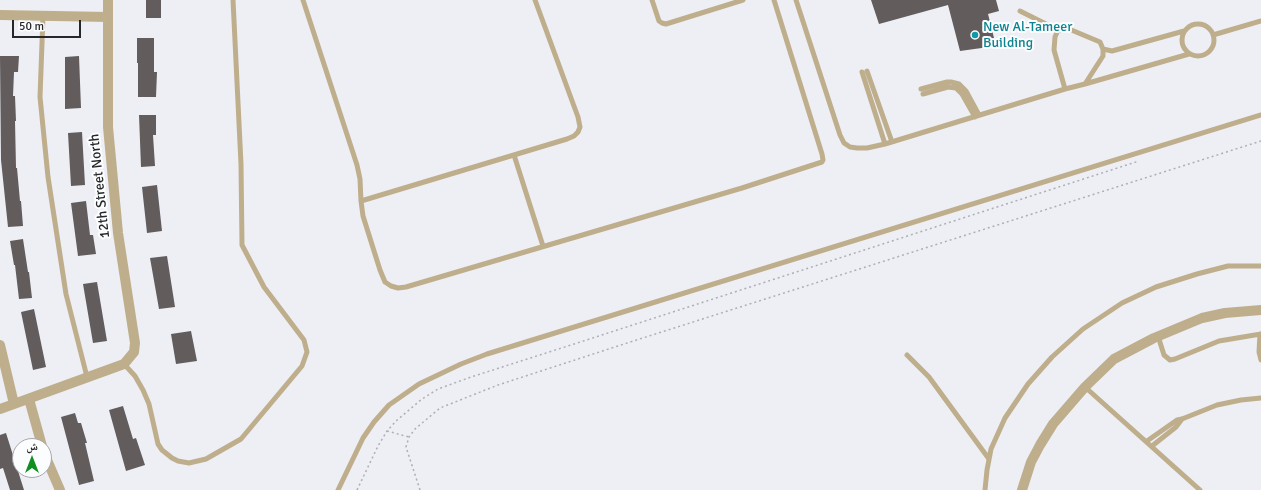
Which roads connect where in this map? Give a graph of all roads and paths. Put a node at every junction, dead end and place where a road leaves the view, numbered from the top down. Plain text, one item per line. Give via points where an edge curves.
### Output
1 (108, 0) edge
2 (233, 0) edge
3 (302, 0) edge
4 (535, 0) edge
5 (652, 0) edge
6 (720, 0) edge
7 (743, 0) edge
8 (774, 0) edge
9 (796, 0) edge
10 (722, 6) junction
11 (1020, 10) dead end
12 (0, 15) edge
13 (43, 16) junction
14 (108, 17) junction
15 (1261, 21) edge
16 (1058, 30) junction
17 (1184, 31) junction
18 (1213, 34) junction
19 (1103, 49) junction
20 (1190, 54) junction
21 (1085, 84) junction
22 (1065, 89) junction
23 (922, 91) dead end
24 (1261, 114) edge
25 (977, 116) junction
26 (1261, 141) edge
27 (892, 142) junction
28 (885, 144) junction
29 (514, 155) junction
30 (1140, 161) dead end
31 (361, 201) junction
32 (543, 246) junction
33 (1261, 266) edge
34 (1261, 310) edge
35 (1261, 334) edge
36 (1158, 336) junction
37 (0, 345) edge
38 (907, 355) dead end
39 (1261, 360) edge
40 (124, 364) junction
41 (87, 377) junction
42 (1085, 387) junction
43 (1261, 398) edge
44 (29, 399) junction
45 (14, 404) junction
46 (0, 409) edge
47 (1182, 419) junction
48 (387, 431) junction
49 (409, 437) junction
50 (40, 438) edge
51 (1147, 441) junction
52 (1152, 446) junction
53 (989, 459) junction
54 (52, 472) edge
55 (60, 490) edge
56 (338, 490) edge
57 (357, 490) edge
58 (420, 490) edge
59 (986, 490) edge
60 (1022, 490) edge
61 (1200, 490) edge

1 - 14 street, 12th Street North
2 - 40 lane via 242,245 264,287 304,340 307,352 302,366 241,439 206,459 195,462 178,461 162,450 158,444 147,397 137,379
3 - 31 lane via 357,165
4 - 29 lane via 580,127 574,136 567,139
5 - 10 lane via 659,21 666,24
6 - 10 lane
7 - 10 lane
8 - 32 lane via 822,154 822,162
9 - 28 lane via 844,143 857,148
11 - 16 lane
12 - 13 street
13 - 14 street
13 - 41 lane via 40,97 48,177 66,294
14 - 40 street, 12th Street North via 108,127 118,233 135,343 134,352
15 - 18 lane
16 - 19 lane via 1069,29 1100,42
16 - 22 lane via 1054,50
17 - 18 lane via 1198,24 1208,28
17 - 19 lane via 1112,51
17 - 20 lane via 1182,47
18 - 20 lane via 1214,42 1209,52 1200,57
19 - 21 lane via 1103,56
20 - 21 lane
21 - 22 lane
22 - 25 lane
23 - 25 lane via 956,88
24 - 56 lane via 461,364 419,384 389,405 363,438
25 - 27 lane
26 - 49 path via 498,385 440,408
27 - 28 lane
27 - 28 lane via 864,71
29 - 31 lane
29 - 32 lane
30 - 48 path via 571,346 471,376 438,389 422,399
31 - 32 lane via 363,216 382,277 391,286 398,288
33 - 53 lane via 1228,266 1156,286 1122,303 1083,329 1052,357 1028,384 1005,418
34 - 36 street via 1202,318
35 - 36 lane via 1219,341 1170,360 1164,355
35 - 39 lane
36 - 42 street via 1114,359
37 - 45 street
38 - 53 lane via 929,377
40 - 41 street
41 - 44 street
42 - 51 lane
42 - 60 street via 1053,424 1040,445
43 - 47 lane via 1217,404
44 - 45 street
44 - 50 street
45 - 46 street
47 - 51 lane via 1174,421
47 - 52 lane
48 - 49 path
48 - 57 path
49 - 58 path via 406,447
51 - 52 lane
52 - 61 lane
53 - 59 lane
54 - 55 street

